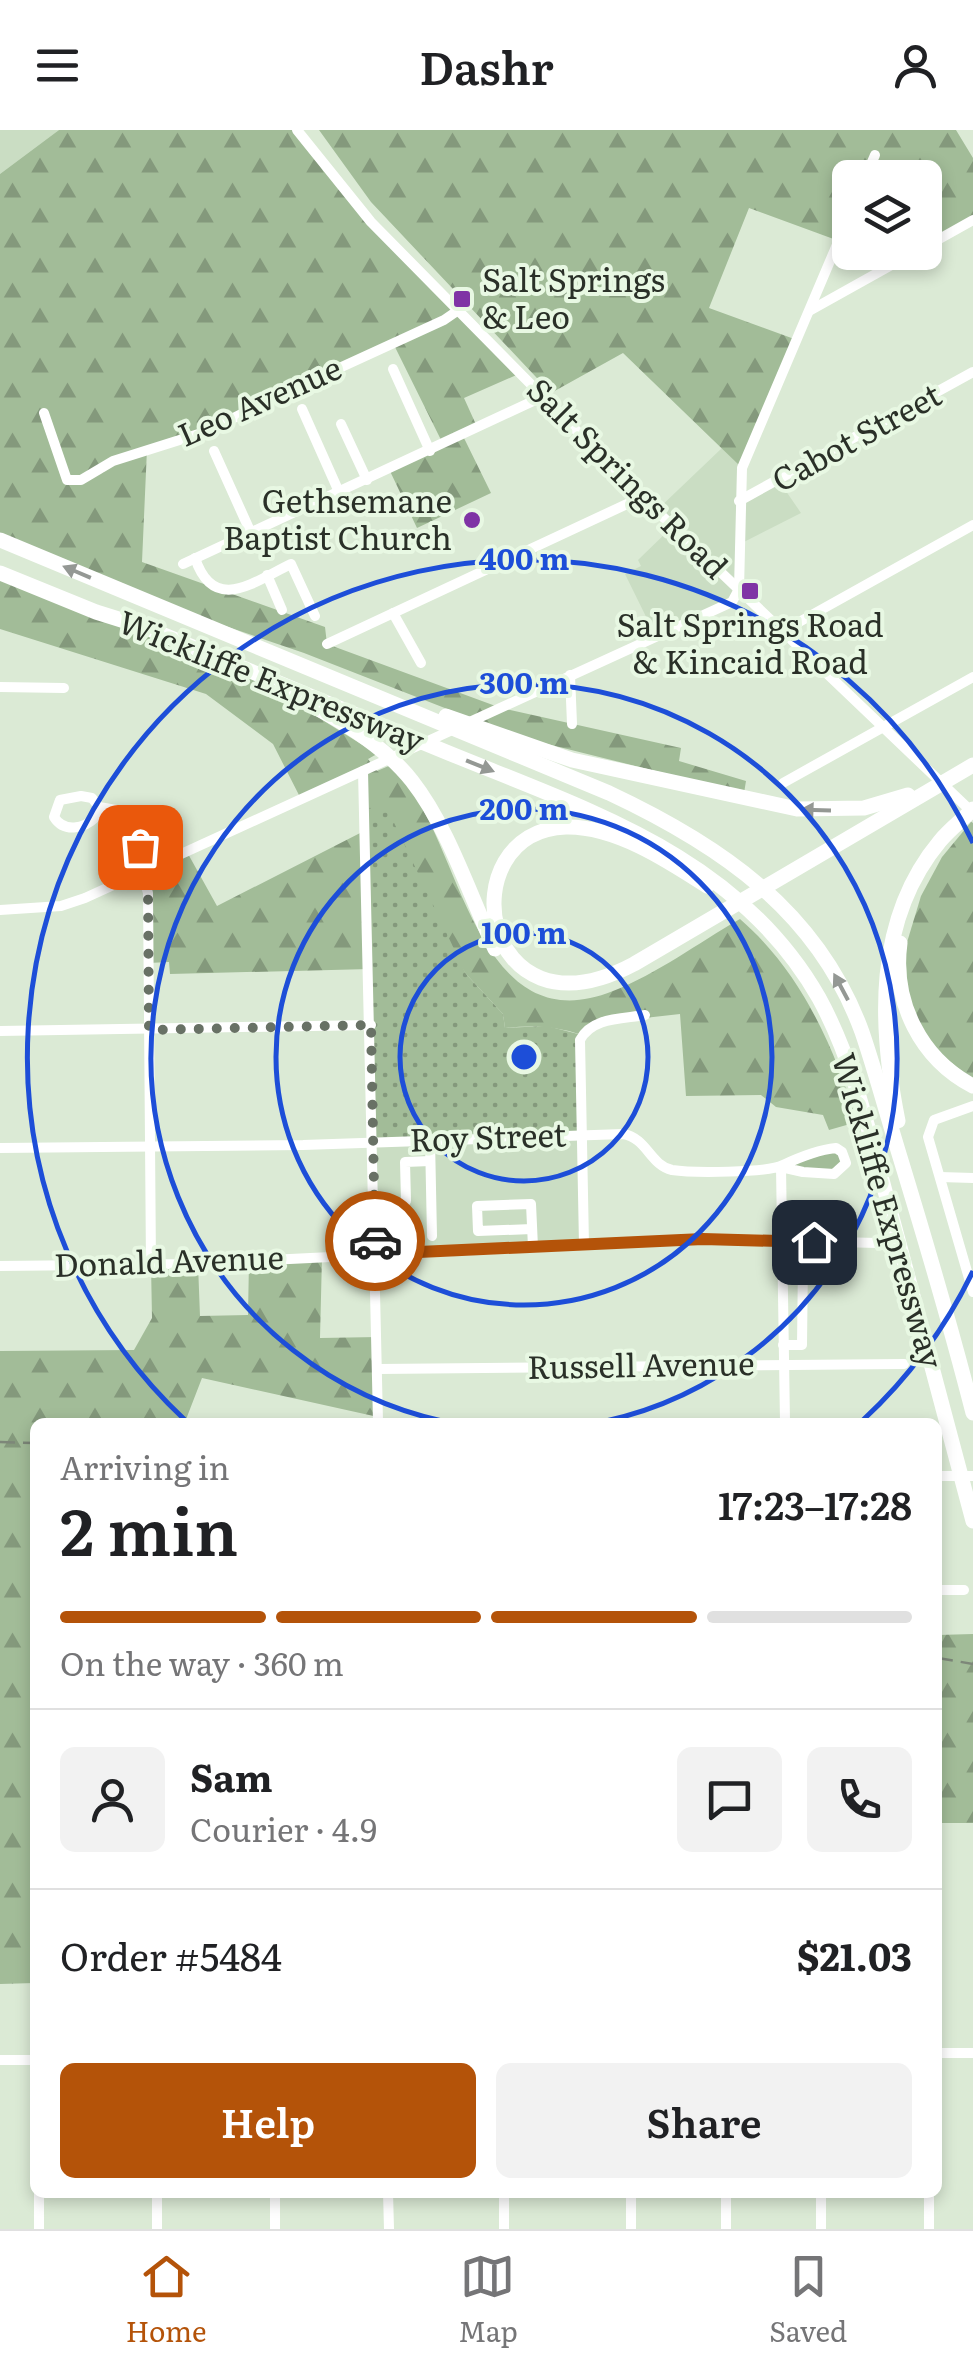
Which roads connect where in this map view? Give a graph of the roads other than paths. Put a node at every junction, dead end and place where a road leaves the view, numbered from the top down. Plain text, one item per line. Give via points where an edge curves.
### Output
1 (297, 130) edge
2 (875, 155) dead end
3 (873, 160) edge
4 (973, 220) edge
5 (942, 237) edge
6 (832, 257) edge
7 (883, 270) edge
8 (460, 309) junction
9 (811, 310) junction
10 (393, 369) dead end
11 (973, 372) edge
12 (544, 396) junction
13 (302, 409) dead end
14 (44, 413) dead end
15 (342, 424) dead end
16 (214, 450) dead end
17 (430, 450) junction
18 (366, 480) junction
19 (339, 492) junction
20 (642, 497) junction
21 (739, 501) junction
22 (973, 525) edge
23 (251, 533) junction
24 (0, 540) edge
25 (195, 558) junction
26 (183, 564) dead end
27 (0, 573) edge
28 (267, 576) junction
29 (739, 589) junction
30 (282, 610) dead end
31 (393, 614) junction
32 (315, 616) dead end
33 (783, 631) junction
34 (327, 644) dead end
35 (421, 664) dead end
36 (570, 675) junction
37 (973, 676) edge
38 (268, 678) junction
39 (347, 686) junction
40 (0, 687) edge
41 (64, 688) dead end
42 (572, 724) dead end
43 (883, 727) junction
44 (973, 762) edge
45 (368, 768) junction
46 (973, 777) edge
47 (783, 783) dead end
48 (918, 799) junction
49 (98, 806) dead end
50 (973, 811) edge
51 (951, 832) junction
52 (141, 873) junction
53 (0, 910) edge
54 (708, 926) junction
55 (645, 1016) dead end
56 (371, 1025) junction
57 (149, 1030) junction
58 (0, 1031) edge
59 (854, 1082) junction
60 (973, 1086) edge
61 (973, 1106) edge
62 (582, 1135) junction
63 (430, 1140) junction
64 (374, 1142) junction
65 (0, 1148) edge
66 (150, 1148) junction
67 (430, 1161) junction
68 (781, 1167) junction
69 (940, 1177) junction
70 (973, 1178) edge
71 (406, 1201) dead end
72 (532, 1229) junction
73 (432, 1236) dead end
74 (781, 1241) junction
75 (878, 1243) dead end
76 (584, 1245) junction
77 (960, 1246) junction
78 (973, 1246) edge
79 (533, 1247) junction
80 (376, 1254) junction
81 (931, 1256) junction
82 (781, 1260) junction
83 (151, 1265) junction
84 (0, 1266) edge
85 (973, 1292) edge
86 (783, 1345) junction
87 (904, 1364) dead end
88 (784, 1365) junction
89 (378, 1369) junction
90 (973, 1414) edge
91 (378, 1418) edge
92 (785, 1418) edge
93 (942, 1476) edge
94 (973, 1476) edge
95 (973, 1521) edge
96 (942, 1590) edge
97 (964, 1590) dead end
98 (973, 2052) edge
99 (942, 2053) edge
100 (0, 2060) edge
101 (30, 2060) edge
102 (39, 2198) edge
103 (157, 2198) edge
104 (275, 2198) edge
105 (388, 2198) edge
106 (504, 2198) edge
107 (631, 2198) edge
108 (726, 2198) edge
109 (820, 2198) edge
110 (929, 2198) edge
111 (39, 2229) edge
112 (157, 2229) edge
113 (275, 2229) edge
114 (388, 2229) edge
115 (504, 2229) edge
116 (632, 2229) edge
117 (726, 2229) edge
118 (821, 2229) edge
119 (929, 2229) edge

1 - 8 street, Salt Springs Road via 371,222
2 - 3 street
4 - 5 street
6 - 9 street
7 - 9 street
8 - 12 street, Salt Springs Road
8 - 14 street, Leo Avenue via 208,431 113,461 81,480 68,480
9 - 21 street via 742,468
10 - 17 street
11 - 21 street, Cabot Street
12 - 17 street
12 - 20 street, Salt Springs Road
13 - 19 street
15 - 18 street
16 - 23 street
17 - 18 street
18 - 19 street
19 - 23 street
20 - 29 street, Salt Springs Road
20 - 31 street
21 - 29 street
22 - 33 street
23 - 25 street
39 -> 24 highway, Wickliffe Expressway
25 - 26 street
25 - 28 street via 210,586 222,590 233,592
27 - 38 highway, Wickliffe Expressway
28 - 30 street
28 - 32 street via 292,564
29 - 33 street, Salt Springs Road
29 - 36 street via 732,602
31 - 34 street
31 - 35 street
33 - 43 street, Salt Springs Road
36 - 42 street
36 - 45 street
37 - 43 street
38 - 54 highway via 366,738 406,775 438,824 496,951 528,982 566,994 602,989
38 -> 59 highway, Wickliffe Expressway via 598,815 707,874 753,912 796,963 832,1024
48 -> 39 highway via 852,810 786,808 572,760
81 -> 39 highway, Wickliffe Expressway via 861,1031 831,968 786,910 731,860 663,818
40 - 41 street
43 - 47 street
43 - 50 street, Salt Springs Road
44 - 48 highway
45 - 52 street
45 - 56 street
46 - 48 highway
48 - 54 highway
49 - 52 street via 128,812 136,822
50 - 51 highway
51 - 60 highway via 908,915 899,974 915,1030 942,1064
51 - 81 highway via 926,860 905,900 885,993 894,1099
52 - 53 street via 67,904
52 - 57 street via 148,893
54 - 59 highway via 604,978 558,983 532,974 508,952 494,922 494,893 510,857 546,831 594,831 650,853 724,898 771,943 807,992
55 - 62 street via 600,1022 582,1035
56 - 57 street
56 - 64 street
57 - 58 street
57 - 66 street
59 - 95 highway, Wickliffe Expressway
61 - 69 street via 934,1120 928,1130
62 - 63 street, Roy Street
62 - 68 street, Roy Street via 632,1135 669,1170
62 - 76 street
63 - 64 street, Roy Street
63 - 67 street
64 - 66 street, Roy Street
64 - 80 street
65 - 66 street, Roy Street
66 - 83 street
67 - 71 street via 405,1162
67 - 73 street
68 - 68 street, Roy Street via 834,1174 846,1158 831,1148
68 - 74 street
69 - 70 street
69 - 77 street
72 - 72 street via 531,1204 477,1206 478,1230
72 - 79 street
74 - 75 street, Donald Avenue
74 - 76 street, Donald Avenue
74 - 82 street
76 - 79 street, Donald Avenue
77 - 78 street
77 - 85 street
79 - 80 street, Donald Avenue
80 - 83 street, Donald Avenue
80 - 89 street
81 - 90 highway, Wickliffe Expressway
82 - 86 street
82 - 86 street via 802,1261 802,1345
83 - 84 street, Donald Avenue
86 - 88 street
87 - 88 street, Russell Avenue
88 - 89 street, Russell Avenue
88 - 92 street
89 - 91 street
93 - 94 street
96 - 97 street
98 - 99 street
100 - 101 street
102 - 111 street
103 - 112 street
104 - 113 street
105 - 114 street
106 - 115 street
107 - 116 street
108 - 117 street
109 - 118 street
110 - 119 street

